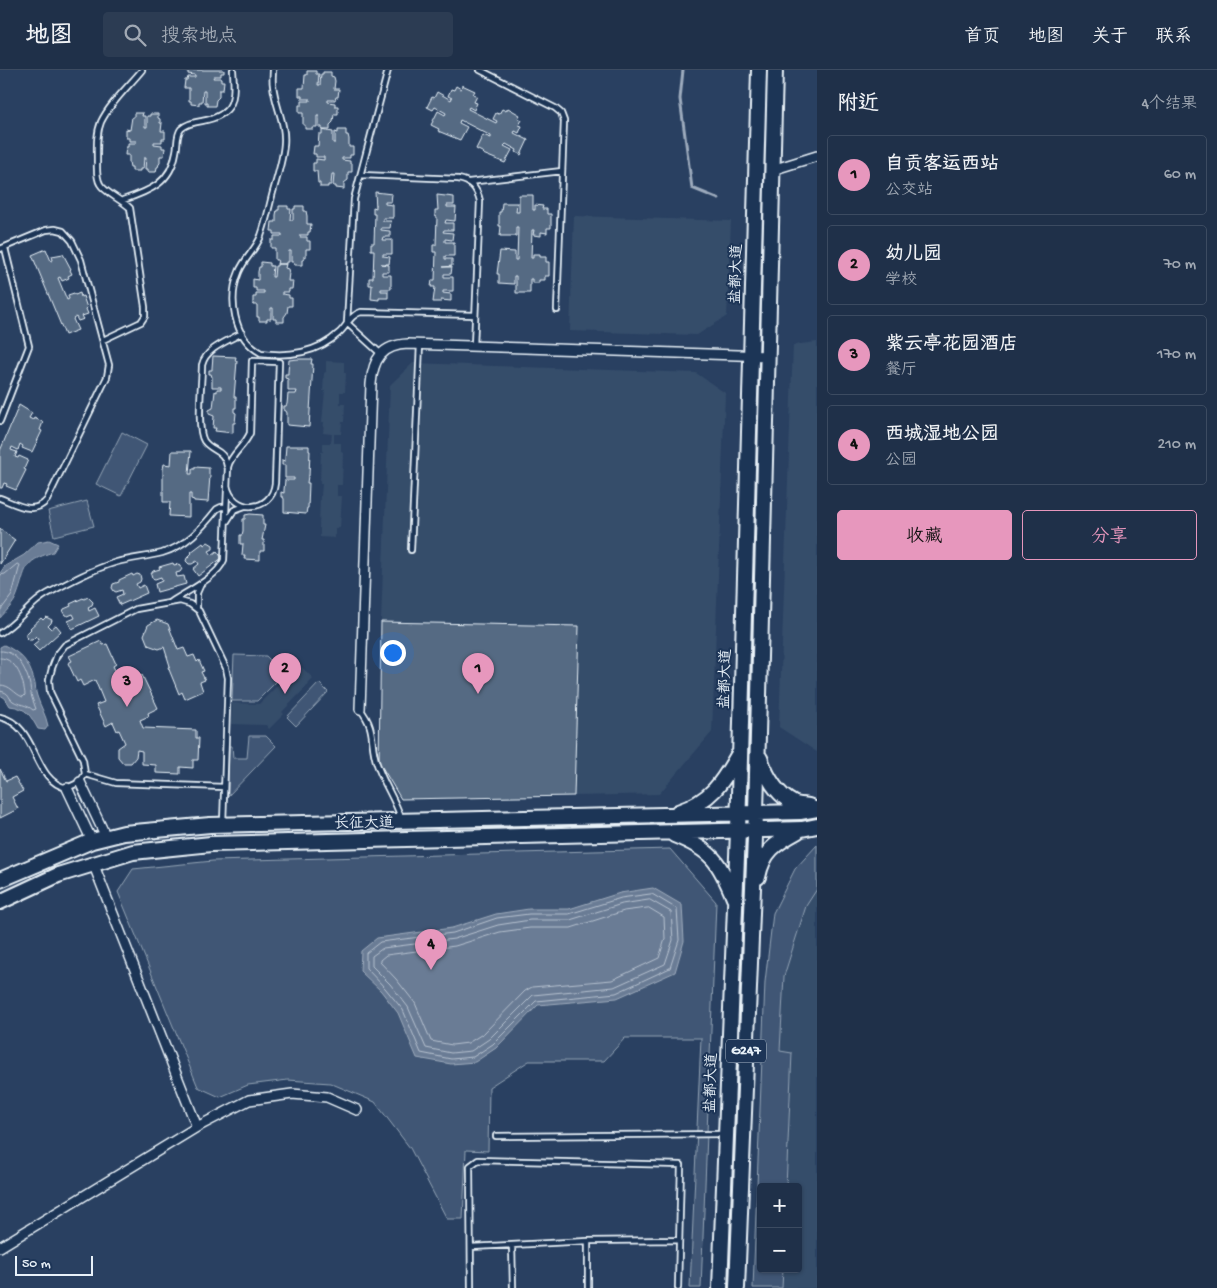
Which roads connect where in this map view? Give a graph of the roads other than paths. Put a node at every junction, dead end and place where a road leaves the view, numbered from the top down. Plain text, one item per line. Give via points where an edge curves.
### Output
1 (142, 70) edge
2 (233, 70) edge
3 (273, 70) edge
4 (388, 70) edge
5 (480, 70) edge
6 (759, 70) edge
7 (775, 70) edge
8 (817, 156) edge
9 (772, 170) junction
10 (562, 172) junction
11 (361, 175) junction
12 (469, 182) junction
13 (123, 200) junction
14 (2, 248) edge
15 (349, 305) junction
16 (557, 310) dead end
17 (361, 312) junction
18 (475, 315) junction
19 (347, 323) junction
20 (242, 333) junction
21 (103, 340) junction
22 (420, 344) junction
23 (474, 346) junction
24 (280, 354) junction
25 (381, 354) junction
26 (751, 355) junction
27 (768, 356) junction
28 (279, 362) junction
29 (0, 421) edge
30 (228, 467) junction
31 (227, 485) junction
32 (0, 498) edge
33 (246, 506) junction
34 (226, 507) junction
35 (226, 524) junction
36 (411, 550) dead end
37 (203, 581) junction
38 (168, 604) junction
39 (199, 611) junction
40 (0, 632) edge
41 (360, 709) joint
42 (0, 717) edge
43 (757, 751) junction
44 (740, 752) junction
45 (85, 774) junction
46 (80, 782) junction
47 (224, 787) junction
48 (67, 788) junction
49 (817, 808) edge
50 (738, 813) junction
51 (756, 813) junction
52 (667, 815) junction
53 (401, 820) junction
54 (223, 825) junction
55 (817, 826) edge
56 (802, 830) junction
57 (738, 831) junction
58 (755, 831) junction
59 (669, 833) junction
60 (106, 837) junction
61 (92, 841) junction
62 (93, 863) junction
63 (0, 880) edge
64 (0, 902) edge
65 (752, 902) junction
66 (736, 903) junction
67 (357, 1110) dead end
68 (197, 1127) junction
69 (726, 1134) junction
70 (496, 1136) dead end
71 (679, 1240) junction
72 (588, 1241) junction
73 (512, 1245) junction
74 (0, 1247) edge
75 (471, 1247) junction
76 (471, 1288) edge
77 (513, 1288) edge
78 (588, 1288) edge
79 (678, 1288) edge
80 (720, 1288) edge
81 (737, 1288) edge

1 - 13 lane via 112,106 101,122 98,134 97,178 104,189
2 - 13 lane via 232,102 227,111 215,118 184,126 179,132 172,168 163,181 148,192
3 - 20 lane via 272,85 283,123 284,146 261,235 239,271 234,291 234,308
4 - 11 lane
5 - 10 lane via 561,113 564,121
6 - 26 main road, 盐都大道
7 - 9 main road
8 - 9 street
9 - 27 main road
10 - 12 lane
10 - 16 lane
11 - 12 lane
11 - 15 lane via 354,198
12 - 18 lane via 480,201
13 - 21 lane via 133,218 145,316 141,322
14 - 21 lane via 46,230 64,231 81,260
14 - 29 lane via 29,346
15 - 17 lane via 352,311
15 - 19 lane
17 - 18 lane
17 - 19 lane
18 - 23 lane
19 - 24 lane via 322,345 304,352
19 - 25 lane
20 - 24 lane via 257,351
20 - 30 lane via 212,350 202,366 200,432 206,443 223,455
21 - 32 lane via 109,365 107,378 46,500 42,506 30,509
22 - 23 street
22 - 25 street via 397,344
22 - 36 lane
23 - 26 street
24 - 28 lane
25 - 41 street via 372,371 371,384
26 - 27 street
26 - 44 main road, 盐都大道
27 - 43 main road
28 - 30 lane via 252,361 250,433
28 - 33 lane via 273,495 265,503
30 - 31 lane
31 - 33 lane via 232,498
31 - 34 lane
33 - 35 lane via 232,512
34 - 35 lane
34 - 40 lane via 218,509 199,531 174,549 117,562 72,582 31,605 11,626
35 - 37 lane via 223,565
37 - 38 lane
37 - 39 lane via 197,593
38 - 39 lane via 186,602
38 - 45 lane via 130,612 65,645 57,655 49,680 50,692 83,760
39 - 47 lane via 228,678
41 - 53 lane via 368,718 376,761
42 - 48 lane via 15,723 24,732 47,774 54,783
43 - 49 main road via 765,774 779,792 793,803
43 - 51 main road
44 - 50 main road, 盐都大道
44 - 52 main road via 717,789 703,801
45 - 46 lane
45 - 47 lane via 116,783
46 - 48 lane
46 - 60 street
47 - 54 lane
48 - 61 street
49 - 51 main road, 长征大道 via 800,812
50 - 51 main road, 长征大道
50 - 52 main road, 长征大道
50 - 57 main road, 盐都大道 / G247
51 - 58 main road, G247
52 - 53 main road, 长征大道
53 - 54 main road, 长征大道
54 - 60 main road, 长征大道
55 - 56 main road
56 - 58 main road, 长征大道
56 - 65 main road via 769,850 760,864
57 - 58 main road, 长征大道
57 - 59 main road, 长征大道
57 - 66 main road, 盐都大道 / G247
58 - 65 main road, G247
59 - 62 main road, 长征大道 via 212,844 133,852
59 - 66 main road via 705,850 716,861
60 - 61 main road, 长征大道
61 - 63 main road, 长征大道
62 - 64 main road, 长征大道
62 - 68 street
65 - 81 main road, G247
66 - 69 main road, 盐都大道 / G247
67 - 68 street via 327,1097 292,1094 250,1100
68 - 74 street
69 - 70 lane
69 - 80 main road, 盐都大道 / G247
71 - 72 lane
71 - 75 lane via 681,1165 478,1160 470,1166
71 - 79 lane
72 - 73 lane
72 - 78 lane
73 - 75 lane
73 - 77 lane
75 - 76 lane

